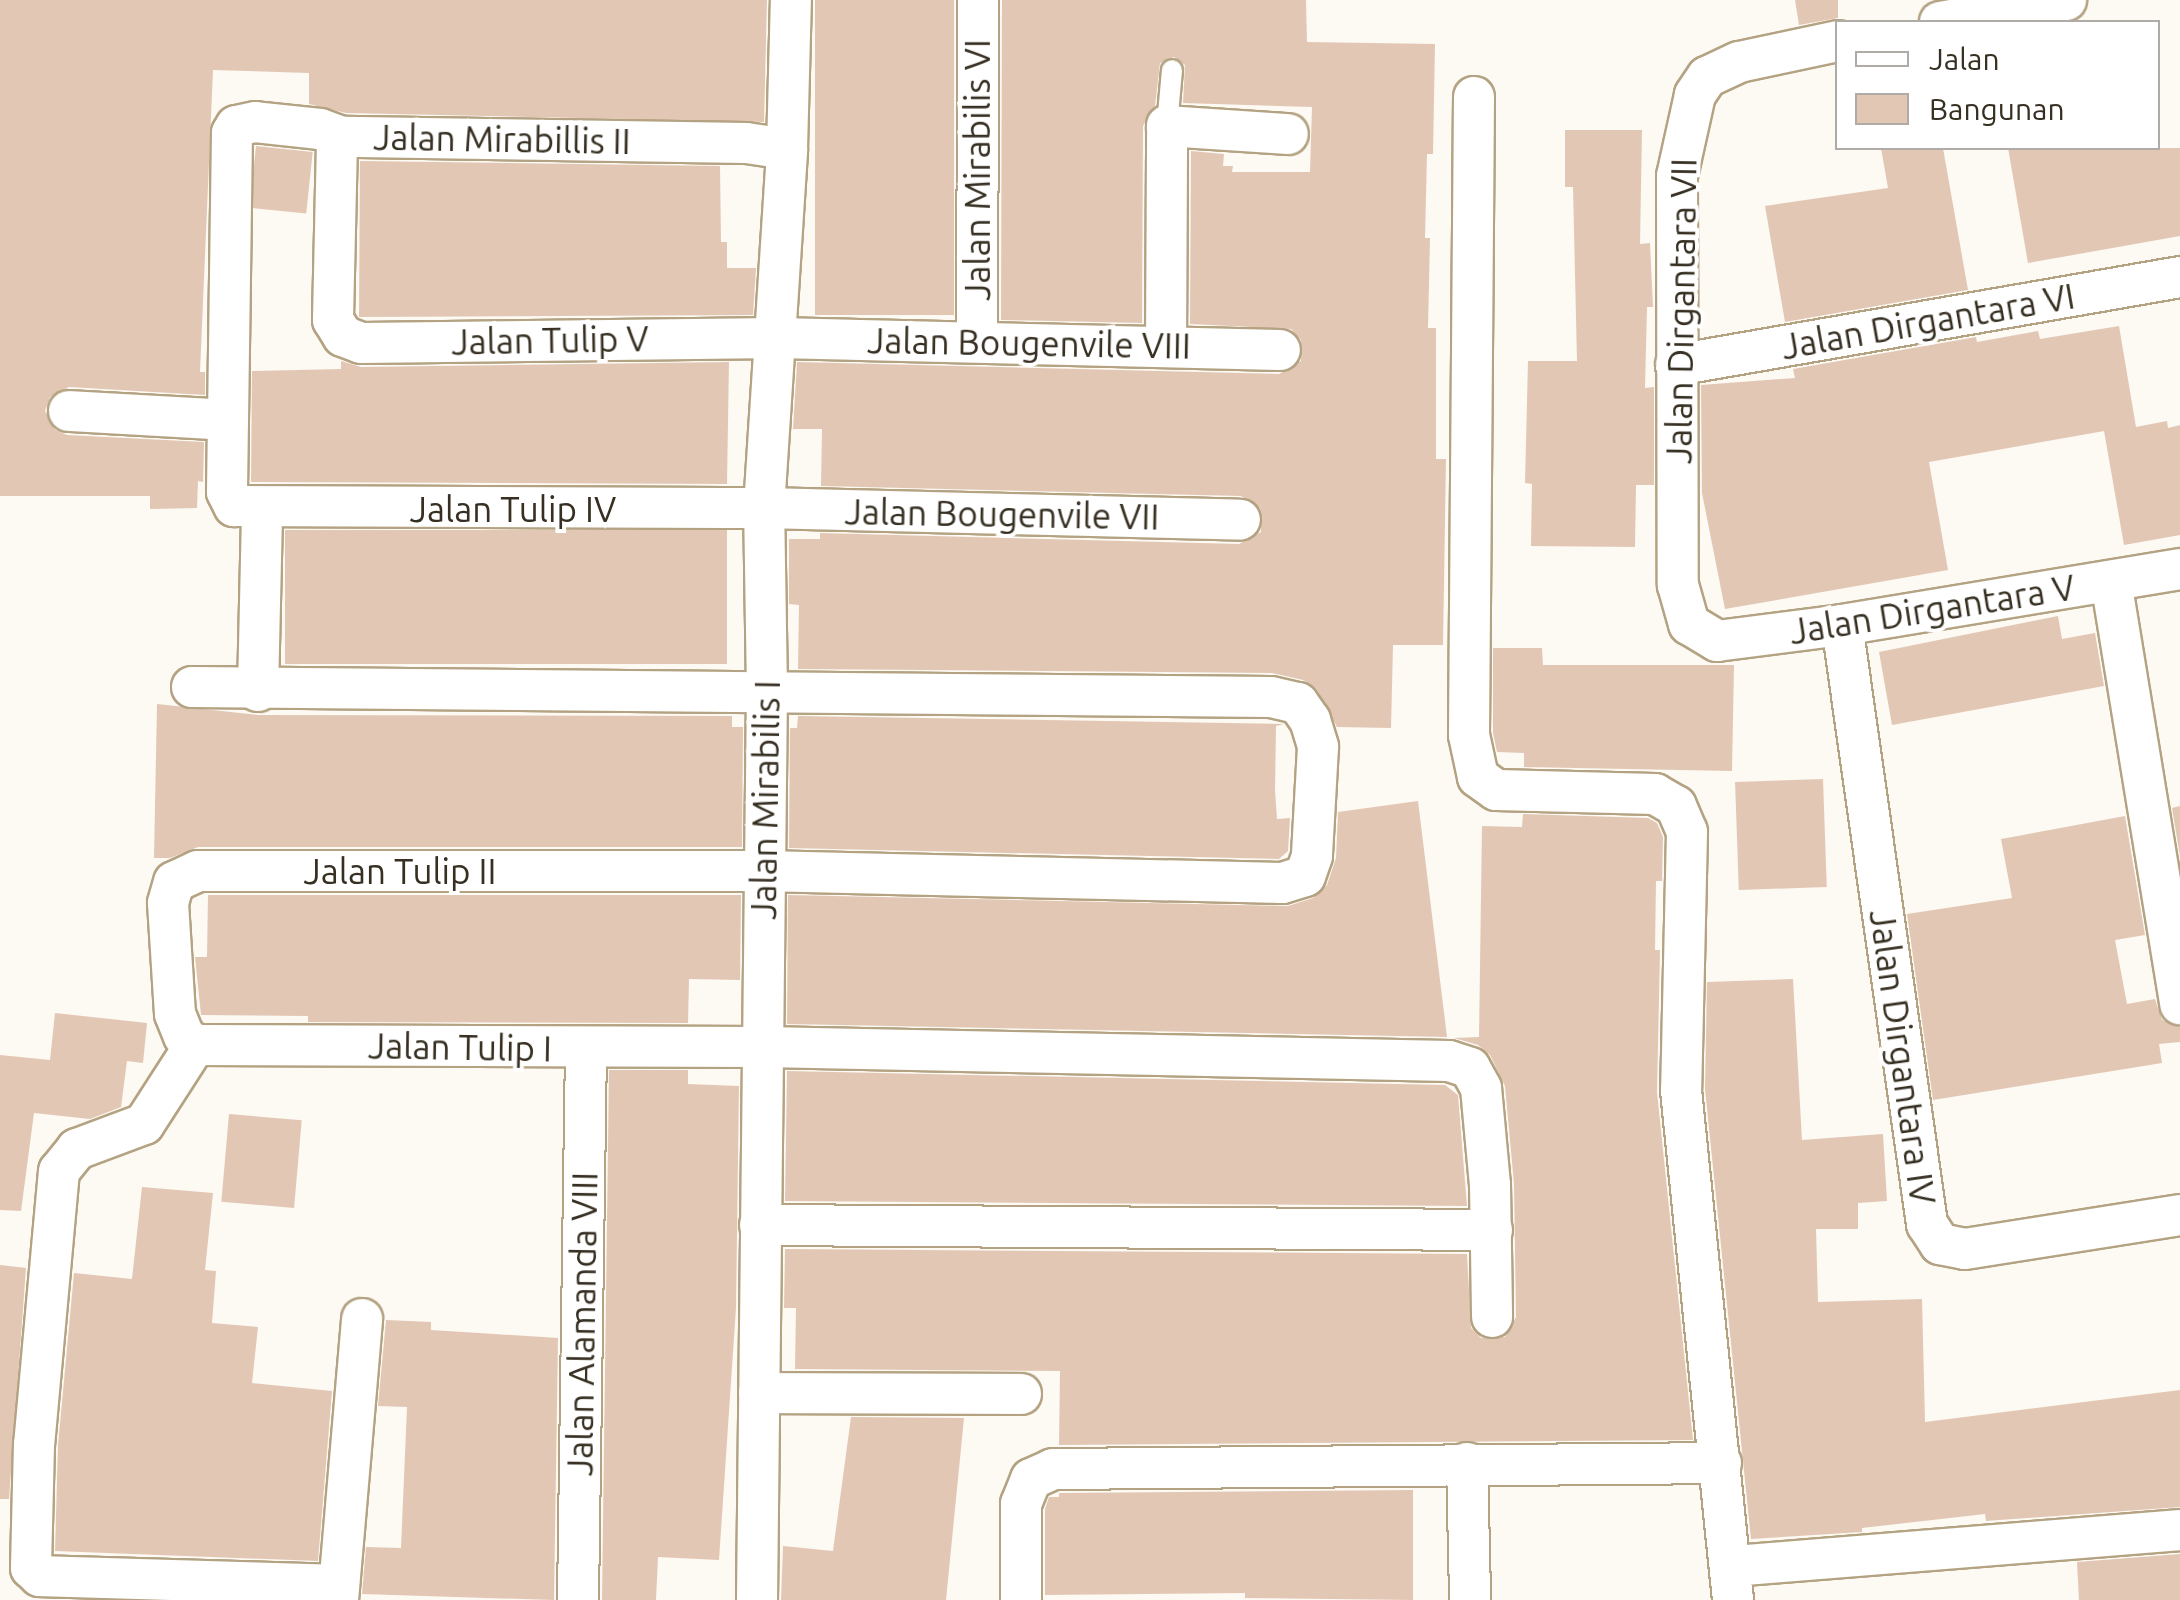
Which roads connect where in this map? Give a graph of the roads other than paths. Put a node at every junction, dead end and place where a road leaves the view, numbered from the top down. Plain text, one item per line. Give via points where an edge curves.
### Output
1 (791, 0) edge
2 (978, 0) edge
3 (2066, 0) edge
4 (1951, 20) edge
5 (1835, 42) edge
6 (1172, 70) dead end
7 (1474, 97) dead end
8 (1168, 126) junction
9 (1288, 134) dead end
10 (342, 137) junction
11 (787, 148) junction
12 (2180, 277) edge
13 (333, 320) joint
14 (777, 338) junction
15 (976, 340) junction
16 (1166, 345) junction
17 (1280, 350) dead end
18 (1676, 365) junction
19 (70, 411) dead end
20 (228, 420) junction
21 (764, 508) junction
22 (262, 510) junction
23 (1240, 520) dead end
24 (2180, 569) edge
25 (2112, 581) junction
26 (1689, 624) joint
27 (1842, 625) junction
28 (192, 688) dead end
29 (258, 691) junction
30 (767, 692) junction
31 (762, 871) junction
32 (2180, 1004) edge
33 (185, 1029) junction
34 (764, 1047) junction
35 (586, 1048) junction
36 (2180, 1215) edge
37 (760, 1225) junction
38 (1492, 1230) junction
39 (1492, 1318) dead end
40 (362, 1320) dead end
41 (759, 1392) junction
42 (1021, 1394) dead end
43 (1467, 1463) junction
44 (1721, 1463) junction
45 (2180, 1530) edge
46 (16, 1532) edge
47 (1733, 1583) edge
48 (338, 1592) edge
49 (578, 1600) edge
50 (758, 1600) edge
51 (1021, 1600) edge
52 (1470, 1600) edge

1 - 11 street, Jalan Mirabilis I
2 - 15 street, Jalan Mirabilis VI
3 - 4 street
5 - 18 street, Jalan Dirgantara VII via 1739,62 1708,77 1695,96 1678,176
6 - 8 lane
7 - 44 street via 1469,735 1478,777 1496,790 1655,794 1676,806 1688,832 1681,1090
8 - 9 street
8 - 16 street
10 - 11 street, Jalan Mirabillis II
10 - 13 street, Jalan Mirabillis II
10 - 20 street via 255,122 232,133
11 - 14 street, Jalan Mirabilis I
12 - 18 street, Jalan Dirgantara VI
13 - 14 street, Jalan Tulip V via 343,336 361,343
14 - 15 street, Jalan Bougenvile VIII
14 - 21 street, Jalan Mirabilis I
15 - 16 street, Jalan Bougenvile VIII
16 - 17 street, Jalan Bougenvile VIII
18 - 26 street, Jalan Dirgantara VII via 1678,586
19 - 20 street
20 - 22 street via 230,500
21 - 22 street, Jalan Tulip IV
21 - 23 street, Jalan Bougenvile VII
21 - 30 street, Jalan Mirabilis I
22 - 29 street
24 - 25 street, Jalan Dirgantara V
25 - 27 street, Jalan Dirgantara V
25 - 32 street
26 - 27 street, Jalan Dirgantara V via 1717,641
27 - 36 street, Jalan Dirgantara IV via 1928,1224 1940,1244 1965,1249
28 - 29 street
29 - 30 street
30 - 31 street, Jalan Mirabilis I
30 - 31 street, Jalan Tulip II via 1271,697 1298,703 1318,747 1312,856 1305,876 1282,883
31 - 33 street, Jalan Tulip II via 198,871 174,882 168,903
31 - 34 street, Jalan Mirabilis I
33 - 35 street, Jalan Tulip I
33 - 46 street via 144,1124 76,1149 59,1171 34,1444
34 - 35 street, Jalan Tulip I
34 - 37 street, Jalan Mirabilis I
34 - 38 street, Jalan Tulip I via 1450,1061 1470,1068 1481,1088
35 - 49 street, Jalan Alamanda VIII
37 - 38 street
37 - 41 street, Jalan Mirabilis I
38 - 39 street, Jalan Tulip I
40 - 48 street
41 - 42 street
41 - 50 street, Jalan Mirabilis I
43 - 44 street
43 - 51 street via 1053,1468 1031,1479 1021,1504
43 - 52 street
44 - 47 street
45 - 47 street
46 - 48 street via 40,1576

